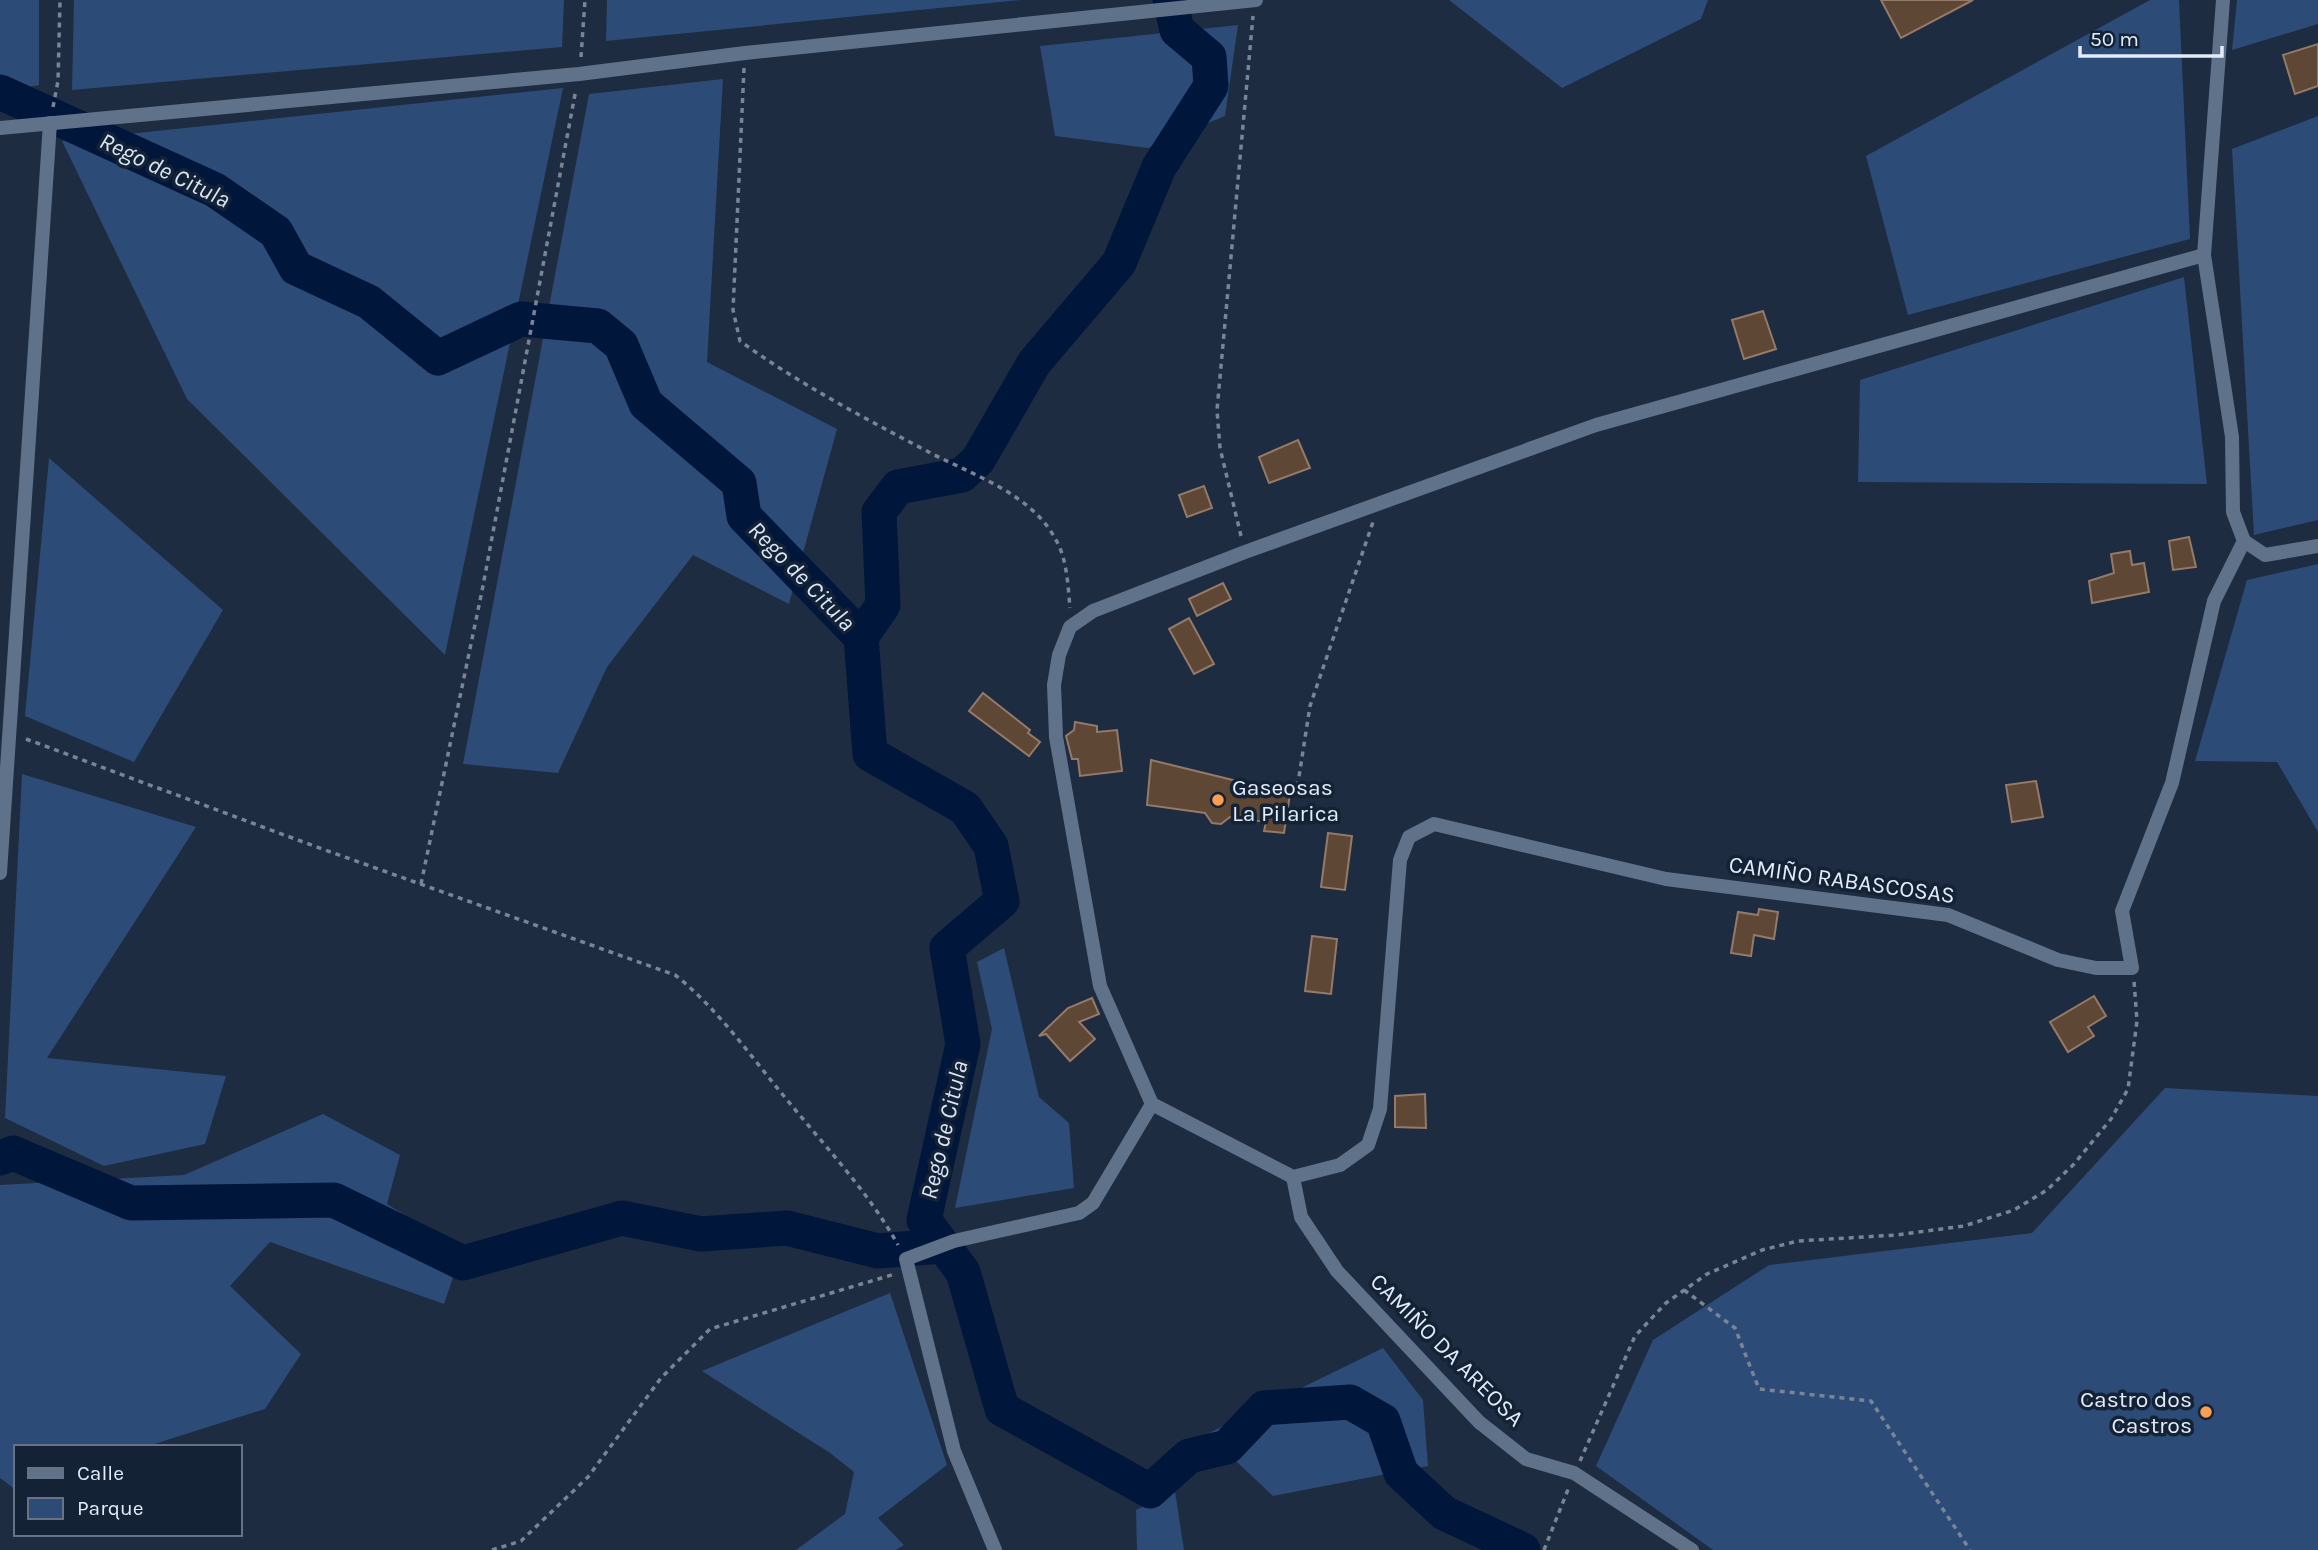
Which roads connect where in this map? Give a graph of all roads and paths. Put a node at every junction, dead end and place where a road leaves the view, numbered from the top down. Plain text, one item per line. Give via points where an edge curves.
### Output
1 (60, 0) edge
2 (585, 0) edge
3 (1255, 0) edge
4 (2223, 0) edge
5 (745, 53) junction
6 (579, 74) junction
7 (50, 123) junction
8 (0, 128) edge
9 (2204, 255) junction
10 (1379, 503) junction
11 (2244, 541) junction
12 (2318, 546) edge
13 (1245, 552) junction
14 (1070, 627) junction
15 (10, 732) junction
16 (1296, 796) dead end
17 (0, 873) edge
18 (422, 884) junction
19 (2132, 968) junction
20 (1152, 1104) junction
21 (1293, 1177) junction
22 (908, 1264) junction
23 (1684, 1290) junction
24 (1573, 1473) junction
25 (512, 1544) junction
26 (492, 1550) edge
27 (514, 1550) edge
28 (995, 1550) edge
29 (1544, 1550) edge
30 (1692, 1550) edge
31 (1970, 1550) edge

1 - 7 path via 58,81
2 - 6 path
3 - 5 street
3 - 13 path via 1217,410 1220,448
4 - 9 street
5 - 6 street
5 - 14 path via 733,310 740,341 822,393 1006,491 1035,513 1056,540 1066,572
6 - 7 street
6 - 18 path
7 - 8 street
7 - 15 street
9 - 10 street via 1596,425
9 - 11 street via 2232,437 2233,512
10 - 13 street
10 - 16 path via 1310,706
11 - 12 street via 2265,555
11 - 19 street via 2214,601 2172,783 2122,911
13 - 14 street via 1093,611
14 - 20 street via 1059,655 1055,685 1056,737 1100,986
15 - 17 street
15 - 18 path
18 - 22 path via 675,975 696,992 829,1151 890,1230
19 - 21 street, CAMIÑO RABASCOSAS via 2096,968 2058,960 1948,915 1666,879 1434,824 1409,837 1400,859 1380,1109 1368,1145 1340,1165
19 - 23 path via 2137,1021 2127,1089 2111,1119 2046,1190 2014,1210 1964,1226 1798,1241 1762,1250 1707,1274
20 - 21 street
20 - 22 street via 1093,1203 1079,1213 954,1241
21 - 24 street, CAMIÑO DA AREOSA via 1301,1217 1337,1271 1479,1422 1526,1459
22 - 25 path via 710,1329 661,1378 588,1477 521,1541
22 - 28 street via 954,1451
23 - 24 path via 1634,1336
23 - 31 path via 1735,1328 1759,1389 1871,1401
24 - 29 path
24 - 30 street, CAMIÑO DA AREOSA
25 - 26 path
25 - 27 path

